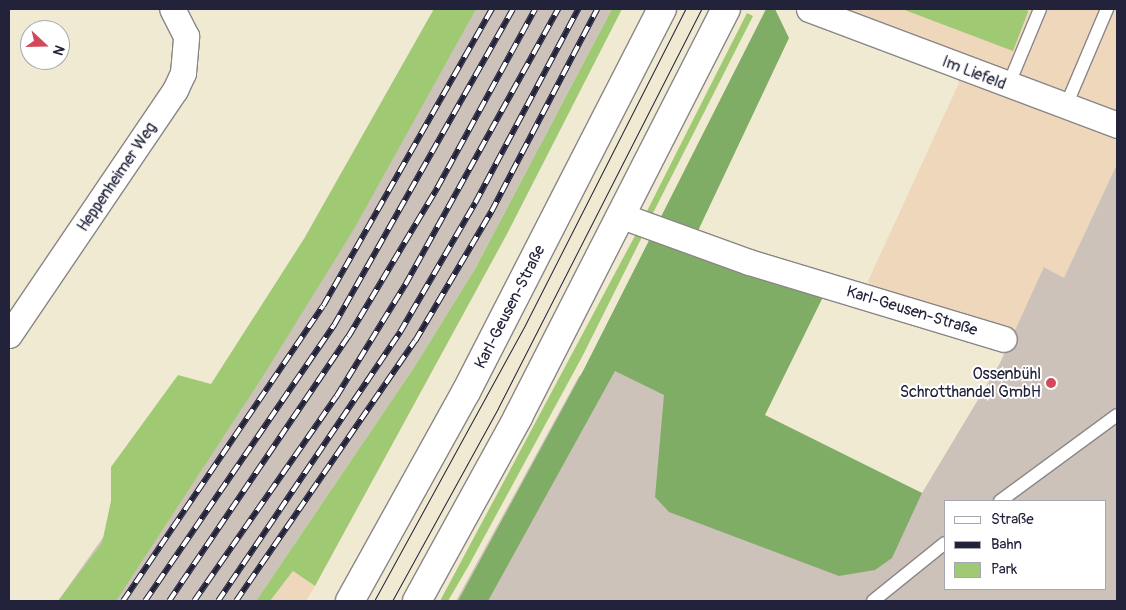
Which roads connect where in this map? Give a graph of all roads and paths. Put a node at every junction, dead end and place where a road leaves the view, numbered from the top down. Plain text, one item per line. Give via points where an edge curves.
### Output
1 (172, 9) edge
2 (662, 9) edge
3 (726, 9) edge
4 (809, 9) edge
5 (1040, 9) edge
6 (1107, 9) edge
7 (833, 14) edge
8 (1008, 86) junction
9 (1064, 108) junction
10 (1117, 125) edge
11 (622, 216) junction
12 (9, 335) edge
13 (1004, 339) dead end
14 (1117, 415) edge
15 (1001, 500) edge
16 (944, 543) edge
17 (350, 601) edge
18 (417, 601) edge
19 (873, 601) edge

1 - 12 street, Heppenheimer Weg via 186,44 183,73 175,90
2 - 17 main road, Karl-Geusen-Straße via 466,392
3 - 11 main road
4 - 7 street, Im Liefeld
5 - 8 lane
6 - 9 lane
7 - 8 street, Im Liefeld
8 - 9 street, Im Liefeld
9 - 10 street, Im Liefeld
11 - 13 street, Karl-Geusen-Straße via 749,262
11 - 18 main road
14 - 15 lane
16 - 19 lane

